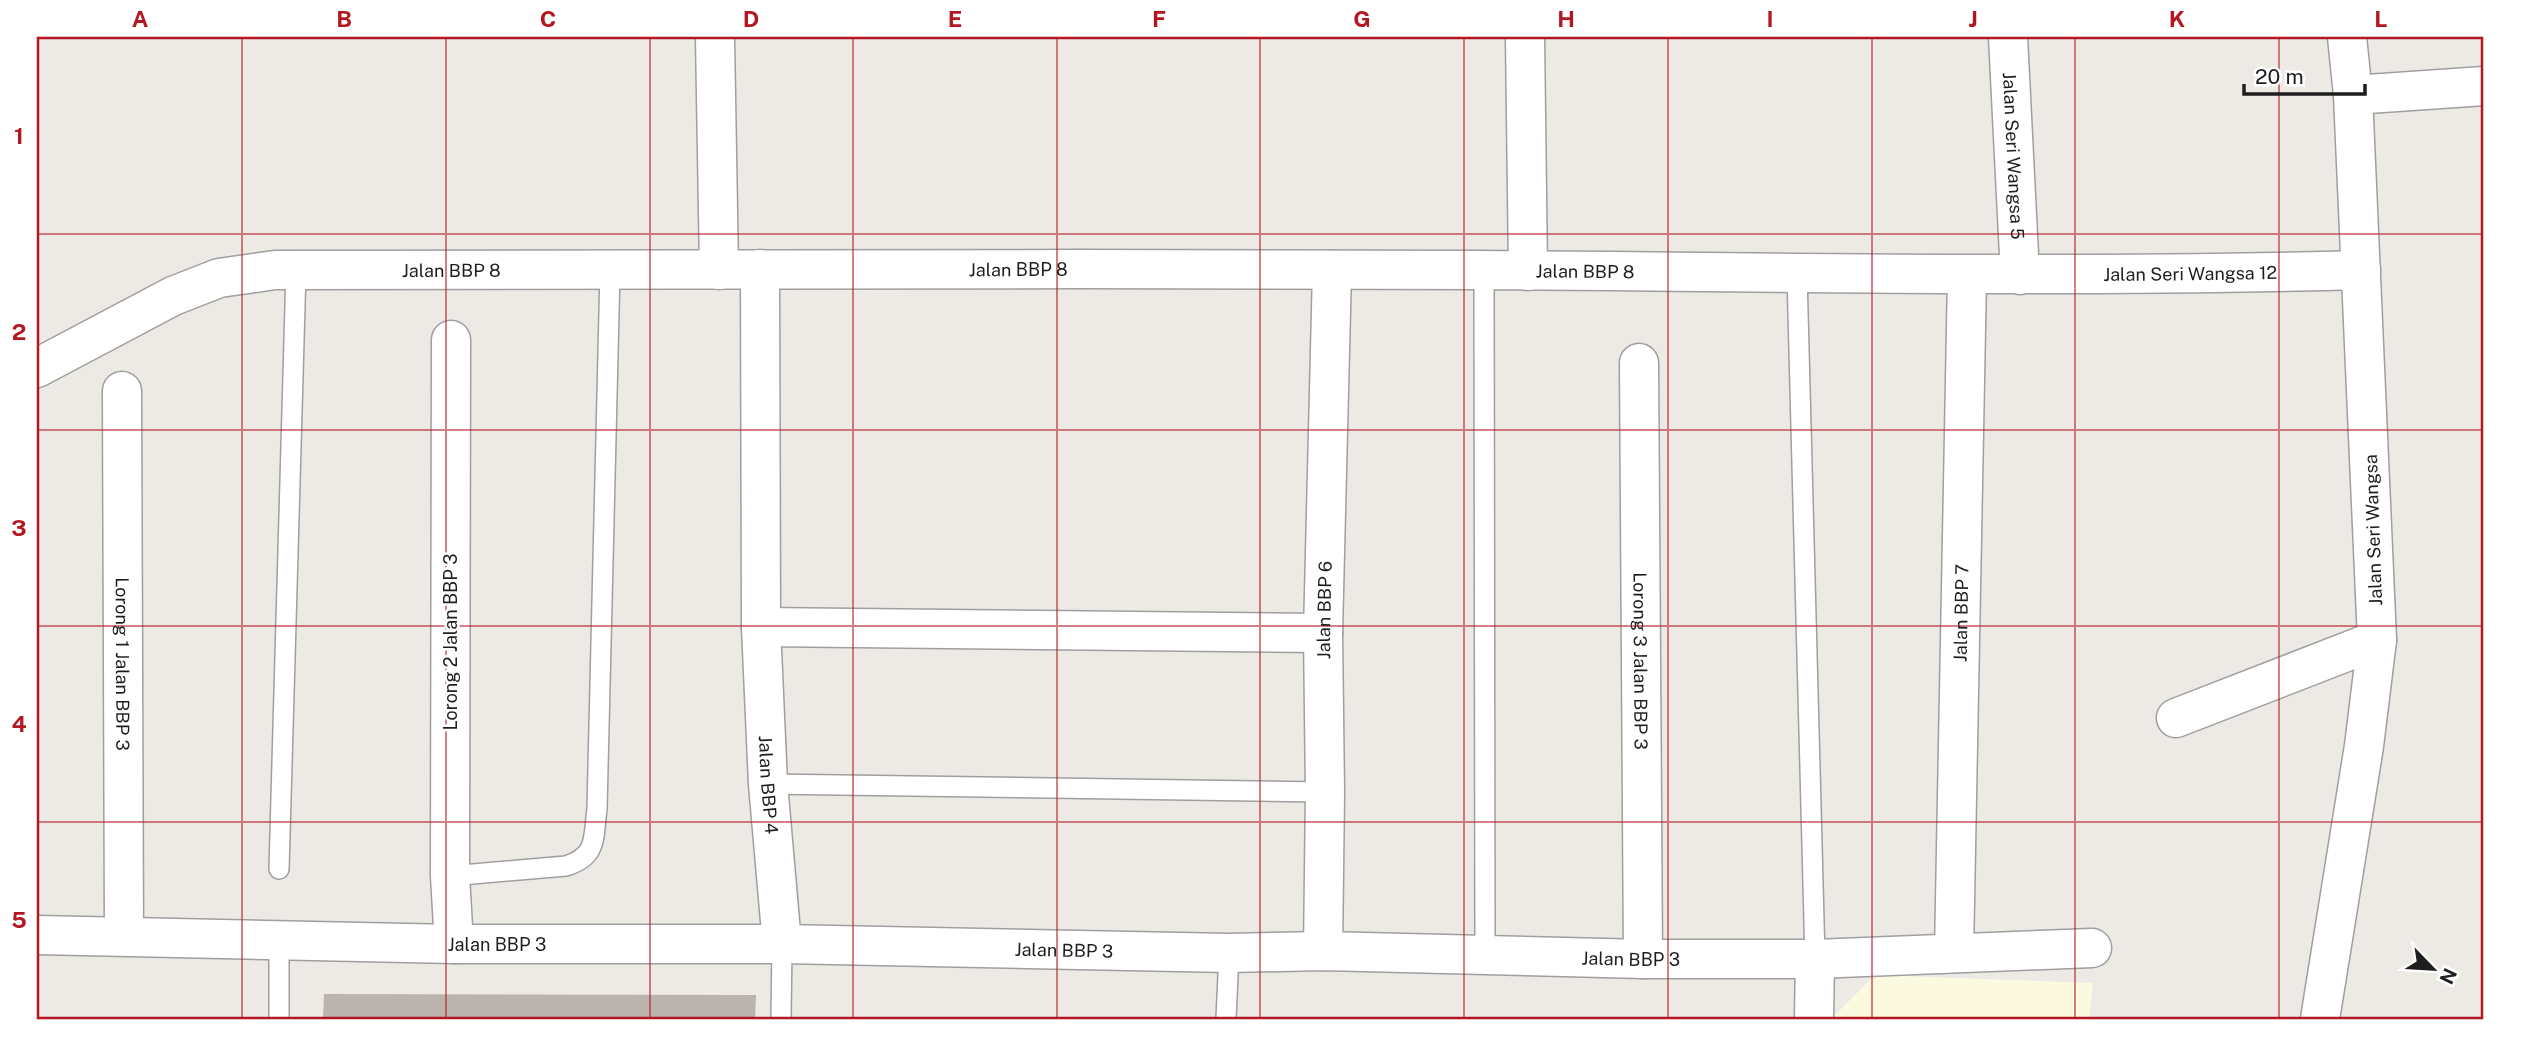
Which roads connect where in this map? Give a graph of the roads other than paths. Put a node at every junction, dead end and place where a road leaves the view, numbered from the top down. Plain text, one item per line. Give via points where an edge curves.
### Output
1 (715, 37) edge
2 (1525, 37) edge
3 (2008, 37) edge
4 (2347, 37) edge
5 (2484, 86) edge
6 (2353, 95) junction
7 (760, 269) junction
8 (296, 270) junction
9 (719, 270) junction
10 (1332, 270) junction
11 (1484, 270) junction
12 (2361, 270) junction
13 (610, 271) junction
14 (1528, 271) junction
15 (1797, 274) junction
16 (1967, 275) junction
17 (2020, 275) junction
18 (451, 340) dead end
19 (1639, 363) dead end
20 (37, 368) edge
21 (122, 391) dead end
22 (761, 627) junction
23 (1323, 633) junction
24 (2377, 640) junction
25 (2176, 718) dead end
26 (768, 784) junction
27 (1325, 792) junction
28 (279, 869) dead end
29 (450, 876) junction
30 (37, 935) edge
31 (124, 936) junction
32 (279, 942) junction
33 (454, 944) junction
34 (782, 944) junction
35 (2092, 948) dead end
36 (1323, 951) junction
37 (1229, 953) junction
38 (1954, 953) junction
39 (1485, 956) junction
40 (1643, 959) junction
41 (1815, 959) junction
42 (279, 1019) edge
43 (781, 1019) edge
44 (1226, 1019) edge
45 (1814, 1019) edge
46 (2320, 1019) edge

1 - 9 street
2 - 14 street
3 - 17 street, Jalan Seri Wangsa 5
4 - 6 street, Jalan Seri Wangsa
5 - 6 street
6 - 12 street, Jalan Seri Wangsa
7 - 9 street, Jalan BBP 8
7 - 10 street, Jalan BBP 8
7 - 22 street, Jalan BBP 4
8 - 13 street, Jalan BBP 8
8 - 20 street, Jalan BBP 8 via 219,278 173,296
8 - 28 lane
9 - 13 street, Jalan BBP 8
10 - 11 street, Jalan BBP 8
10 - 23 street, Jalan BBP 6
11 - 14 street, Jalan BBP 8
11 - 39 lane
12 - 17 street, Jalan Seri Wangsa 12
12 - 24 street, Jalan Seri Wangsa
13 - 29 lane via 597,809 591,851 566,866
14 - 15 street, Jalan BBP 8
15 - 16 street, Jalan BBP 8
15 - 41 lane
16 - 17 street, Jalan BBP 8
16 - 38 street, Jalan BBP 7
18 - 29 street, Lorong 2 Jalan BBP 3
19 - 40 street, Lorong 3 Jalan BBP 3
21 - 31 street, Lorong 1 Jalan BBP 3
22 - 23 street
22 - 26 street, Jalan BBP 4
23 - 27 street, Jalan BBP 6
24 - 25 street
24 - 46 street, Jalan Seri Wangsa
26 - 27 lane
26 - 34 street, Jalan BBP 4
27 - 36 street, Jalan BBP 6
29 - 33 street, Lorong 2 Jalan BBP 3
30 - 31 street, Jalan BBP 3
31 - 32 street, Jalan BBP 3
32 - 33 street, Jalan BBP 3
32 - 42 lane
33 - 34 street, Jalan BBP 3
34 - 37 street, Jalan BBP 3
34 - 43 lane
35 - 38 street, Jalan BBP 3
36 - 37 street, Jalan BBP 3
36 - 39 street, Jalan BBP 3
37 - 44 lane
38 - 41 street, Jalan BBP 3
39 - 40 street, Jalan BBP 3
40 - 41 street, Jalan BBP 3
41 - 45 street

